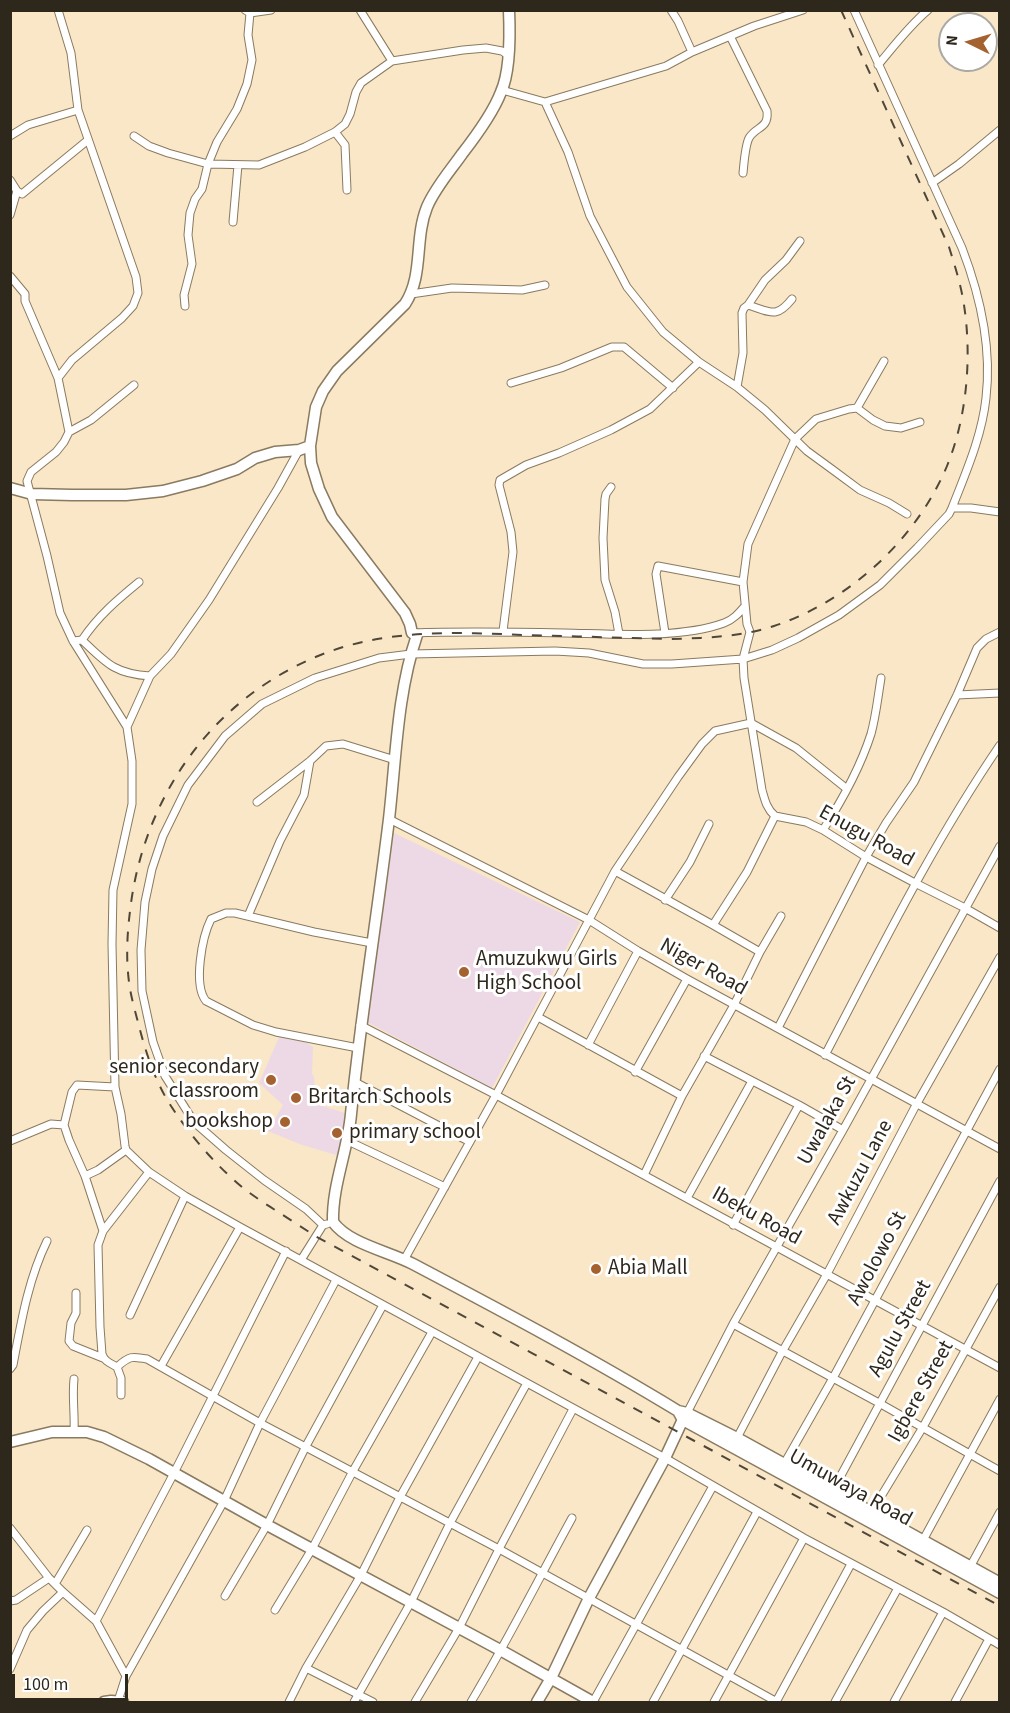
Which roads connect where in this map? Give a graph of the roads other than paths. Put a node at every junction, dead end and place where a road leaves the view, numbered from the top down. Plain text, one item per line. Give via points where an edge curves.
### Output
1 (58, 10) edge
2 (271, 10) edge
3 (360, 10) edge
4 (509, 10) edge
5 (671, 10) edge
6 (803, 10) edge
7 (854, 10) edge
8 (928, 10) edge
9 (248, 12) edge
10 (730, 36) junction
11 (692, 52) junction
12 (508, 55) junction
13 (392, 61) junction
14 (878, 65) junction
15 (502, 90) junction
16 (545, 102) junction
17 (78, 110) junction
18 (999, 130) edge
19 (335, 132) junction
20 (10, 136) edge
21 (134, 136) dead end
22 (88, 140) junction
23 (208, 164) junction
24 (238, 165) junction
25 (742, 173) dead end
26 (10, 180) edge
27 (932, 183) junction
28 (347, 189) dead end
29 (17, 191) junction
30 (10, 215) edge
31 (233, 222) dead end
32 (800, 241) dead end
33 (10, 276) edge
34 (545, 285) dead end
35 (411, 294) junction
36 (792, 298) dead end
37 (185, 306) dead end
38 (748, 306) junction
39 (884, 361) dead end
40 (699, 362) junction
41 (58, 378) junction
42 (511, 383) dead end
43 (134, 385) dead end
44 (736, 387) junction
45 (673, 388) junction
46 (857, 408) junction
47 (920, 422) dead end
48 (69, 432) junction
49 (795, 439) junction
50 (304, 448) junction
51 (10, 488) edge
52 (611, 488) dead end
53 (32, 494) junction
54 (952, 508) junction
55 (999, 512) edge
56 (908, 514) dead end
57 (139, 582) dead end
58 (743, 582) junction
59 (745, 606) junction
60 (503, 631) junction
61 (999, 632) edge
62 (412, 633) junction
63 (664, 633) junction
64 (619, 634) junction
65 (82, 640) junction
66 (73, 641) junction
67 (411, 654) junction
68 (742, 659) junction
69 (150, 676) junction
70 (881, 678) dead end
71 (999, 693) edge
72 (957, 695) junction
73 (751, 723) junction
74 (127, 727) junction
75 (999, 745) edge
76 (394, 760) junction
77 (310, 761) junction
78 (848, 789) junction
79 (257, 802) dead end
80 (776, 816) junction
81 (389, 819) junction
82 (709, 824) dead end
83 (823, 830) junction
84 (999, 846) edge
85 (866, 857) junction
86 (615, 871) junction
87 (915, 883) junction
88 (665, 900) junction
89 (965, 908) junction
90 (248, 916) junction
91 (781, 916) dead end
92 (588, 920) junction
93 (713, 926) junction
94 (999, 928) edge
95 (372, 943) junction
96 (638, 951) junction
97 (760, 952) junction
98 (999, 957) edge
99 (687, 979) junction
100 (734, 1005) junction
101 (538, 1017) junction
102 (360, 1025) junction
103 (778, 1028) junction
104 (588, 1045) junction
105 (358, 1048) junction
106 (825, 1055) junction
107 (704, 1056) junction
108 (999, 1069) edge
109 (635, 1072) junction
110 (870, 1079) junction
111 (752, 1080) junction
112 (355, 1082) junction
113 (115, 1087) junction
114 (496, 1095) junction
115 (682, 1096) junction
116 (799, 1105) junction
117 (916, 1105) junction
118 (64, 1125) junction
119 (843, 1130) junction
120 (965, 1132) junction
121 (346, 1140) junction
122 (10, 1141) edge
123 (470, 1142) junction
124 (999, 1149) edge
125 (126, 1150) junction
126 (149, 1172) junction
127 (644, 1175) junction
128 (86, 1176) junction
129 (999, 1181) edge
130 (446, 1187) junction
131 (185, 1196) junction
132 (687, 1198) junction
133 (328, 1223) junction
134 (733, 1225) junction
135 (240, 1227) junction
136 (103, 1231) junction
137 (47, 1241) dead end
138 (776, 1248) junction
139 (286, 1251) junction
140 (301, 1260) junction
141 (404, 1260) junction
142 (827, 1274) junction
143 (336, 1280) junction
144 (999, 1287) edge
145 (76, 1293) dead end
146 (875, 1300) junction
147 (383, 1305) junction
148 (130, 1315) dead end
149 (733, 1324) junction
150 (922, 1326) junction
151 (432, 1332) junction
152 (965, 1349) junction
153 (782, 1352) junction
154 (478, 1356) junction
155 (103, 1358) junction
156 (161, 1366) junction
157 (117, 1367) junction
158 (999, 1368) edge
159 (10, 1370) edge
160 (833, 1378) junction
161 (74, 1379) dead end
162 (527, 1383) junction
163 (121, 1395) dead end
164 (212, 1395) junction
165 (999, 1399) edge
166 (879, 1402) junction
167 (573, 1409) junction
168 (683, 1415) junction
169 (260, 1423) junction
170 (922, 1427) junction
171 (74, 1432) junction
172 (737, 1438) junction
173 (10, 1442) edge
174 (306, 1446) junction
175 (970, 1454) junction
176 (665, 1458) junction
177 (784, 1464) junction
178 (353, 1471) junction
179 (999, 1471) edge
180 (174, 1473) junction
181 (713, 1486) junction
182 (832, 1492) junction
183 (400, 1497) junction
184 (224, 1501) junction
185 (757, 1512) junction
186 (999, 1512) edge
187 (872, 1513) junction
188 (572, 1518) dead end
189 (450, 1523) junction
190 (267, 1525) junction
191 (10, 1527) edge
192 (87, 1530) dead end
193 (804, 1538) junction
194 (920, 1545) junction
195 (312, 1549) junction
196 (499, 1549) junction
197 (851, 1564) junction
198 (970, 1567) junction
199 (542, 1573) junction
200 (361, 1575) junction
201 (52, 1581) junction
202 (999, 1583) edge
203 (898, 1588) junction
204 (63, 1592) junction
205 (999, 1593) edge
206 (225, 1596) dead end
207 (589, 1598) junction
208 (10, 1602) edge
209 (411, 1602) junction
210 (275, 1610) dead end
211 (943, 1612) junction
212 (96, 1621) junction
213 (636, 1624) junction
214 (459, 1628) junction
215 (989, 1639) junction
216 (999, 1645) edge
217 (682, 1650) junction
218 (502, 1651) junction
219 (306, 1668) junction
220 (10, 1669) edge
221 (126, 1676) junction
222 (729, 1676) junction
223 (551, 1678) junction
224 (359, 1695) junction
225 (104, 1702) edge
226 (121, 1702) edge
227 (289, 1702) edge
228 (354, 1702) edge
229 (373, 1702) edge
230 (415, 1702) edge
231 (471, 1702) edge
232 (537, 1702) edge
233 (593, 1702) edge
234 (653, 1702) edge
235 (714, 1702) edge
236 (777, 1702) edge
237 (835, 1702) edge
238 (894, 1702) edge
239 (955, 1702) edge

1 - 17 street via 71,52
2 - 9 street
3 - 13 street
4 - 12 street
5 - 11 street
6 - 10 street
7 - 14 street
8 - 14 street
9 - 23 street via 252,60 247,84
10 - 11 street
10 - 25 street via 768,119 749,139
11 - 16 street via 666,66
12 - 13 street via 486,48
12 - 15 street
13 - 19 street via 361,84 345,124
14 - 27 street
15 - 16 street
15 - 35 street via 427,207
16 - 40 street via 568,152 590,216 627,287 663,332
17 - 20 street via 28,125
17 - 22 street
18 - 27 street
19 - 24 street via 266,163
19 - 28 street via 345,145
21 - 23 street via 149,146
22 - 29 street via 24,192
22 - 41 street via 136,277 138,293 122,318 72,360
23 - 24 street
23 - 37 street via 190,213 192,264
24 - 31 street
26 - 29 street
27 - 54 street via 971,272 986,342 986,399 968,467
29 - 30 street
32 - 38 street
33 - 41 street via 25,294
34 - 35 street via 522,290 452,288
35 - 50 street via 337,371 323,391
36 - 38 street via 780,312
38 - 44 street via 742,313 743,353
39 - 46 street
40 - 44 street
40 - 45 street
41 - 48 street
42 - 45 street via 620,346
43 - 48 street via 91,420
44 - 49 street
45 - 60 street via 650,409 500,480 513,552
46 - 47 street via 885,426 901,428
46 - 49 street via 816,419
48 - 53 street via 56,452 28,476
49 - 56 street via 860,490
49 - 58 street via 748,544
50 - 53 street via 255,458 237,469 163,491 126,495
50 - 62 street via 332,517 405,613
50 - 69 street via 209,600 171,654
51 - 53 street
52 - 64 street via 604,499 605,580
53 - 66 street via 60,613
54 - 55 street
54 - 68 street via 880,585 847,609 798,638
57 - 65 street via 94,622
58 - 59 street
58 - 63 street via 658,566
59 - 63 street via 727,622
59 - 68 street via 750,632
60 - 62 street
60 - 64 street
61 - 72 street via 977,648
62 - 67 street via 417,635
63 - 64 street
65 - 66 street
65 - 69 street via 105,663 121,671
66 - 74 street
67 - 68 street via 555,651 590,653 643,664
67 - 76 street
67 - 133 street via 379,658 315,678 262,704 225,736 188,784 162,836 145,902 142,991 165,1076 194,1122 264,1180
68 - 73 street
69 - 74 street
70 - 78 street via 872,732
71 - 72 street
72 - 85 street via 914,782
73 - 78 street via 796,748
73 - 80 street via 764,797
73 - 86 street via 715,731 702,744
74 - 113 street via 132,804 113,890
75 - 87 street
76 - 77 street via 334,744
76 - 81 street
77 - 79 street
77 - 90 street via 304,795
78 - 83 street
80 - 83 street, Enugu Road
80 - 93 street
81 - 92 street, Niger Road
81 - 95 street
82 - 88 street
83 - 85 street, Enugu Road
84 - 89 street, Uwalaka St
85 - 87 street, Enugu Road
85 - 103 street
86 - 88 street
86 - 92 street
87 - 89 street, Enugu Road
87 - 106 street
88 - 93 street
89 - 94 street, Enugu Road
89 - 110 street, Uwalaka St
90 - 95 street
90 - 105 street via 226,913 211,919 199,985 203,998 253,1025
91 - 97 street
92 - 96 street, Niger Road
92 - 101 street
93 - 97 street
95 - 102 street
96 - 99 street, Niger Road
96 - 104 street
97 - 100 street
98 - 117 street, Awkuzu Lane
99 - 100 street, Niger Road
99 - 109 street
100 - 103 street, Niger Road
100 - 107 street
101 - 104 street
101 - 114 street
102 - 105 street
102 - 114 street, Ibeku Road
103 - 106 street, Niger Road
104 - 109 street
105 - 112 street
106 - 110 street, Niger Road
107 - 111 street
107 - 115 street
108 - 120 street, Awolowo St
109 - 115 street
110 - 117 street, Niger Road
110 - 119 street, Uwalaka St
111 - 116 street
111 - 132 street
112 - 121 street
112 - 123 street
113 - 118 street via 77,1085
113 - 125 street
114 - 123 street
114 - 127 street, Ibeku Road
115 - 127 street
116 - 119 street
116 - 134 street
117 - 120 street, Niger Road
117 - 142 street, Awkuzu Lane
118 - 122 street via 51,1124
118 - 128 street
119 - 138 street, Uwalaka St
120 - 124 street, Niger Road
120 - 146 street, Awolowo St
121 - 130 street
121 - 133 street
123 - 130 street
125 - 126 street
125 - 128 street
126 - 131 street
126 - 136 street
127 - 132 street, Ibeku Road
128 - 136 street
129 - 150 street, Agulu Street
130 - 141 street
131 - 135 street
131 - 148 street
132 - 134 street, Ibeku Road
133 - 140 street
133 - 141 street
134 - 138 street, Ibeku Road
135 - 139 street
135 - 156 street
136 - 155 street via 98,1245
137 - 159 street via 36,1263
138 - 142 street, Ibeku Road
138 - 149 street, Uwalaka St
139 - 140 street
139 - 164 street
140 - 143 street
141 - 168 street via 564,1344
142 - 146 street, Ibeku Road
142 - 153 street, Awkuzu Lane
143 - 147 street
143 - 169 street
144 - 152 street, Igbere Street
145 - 155 street via 69,1341
146 - 150 street, Ibeku Road
146 - 160 street, Awolowo St
147 - 151 street
147 - 174 street
149 - 153 street
149 - 168 street, Uwalaka St
150 - 152 street, Ibeku Road
150 - 166 street, Agulu Street
151 - 154 street
151 - 178 street
152 - 158 street, Ibeku Road
152 - 170 street, Igbere Street
153 - 160 street
153 - 172 street, Awkuzu Lane
154 - 162 street
154 - 183 street
155 - 157 street
156 - 157 street via 132,1357
156 - 164 street
157 - 163 street
160 - 166 street
160 - 177 street, Awolowo St
161 - 171 street
162 - 167 street
162 - 189 street
164 - 169 street
164 - 180 street
165 - 175 street
166 - 170 street
166 - 182 street, Agulu Street
167 - 176 street
167 - 196 street
168 - 172 street, Umuwaya Road
168 - 176 street
168 - 194 street, Umuwaya Road
169 - 174 street
169 - 184 street
170 - 175 street
170 - 187 street, Igbere Street
171 - 173 street via 52,1432
171 - 180 street via 104,1437
172 - 177 street, Umuwaya Road
174 - 178 street
174 - 190 street
175 - 179 street
175 - 194 street
176 - 181 street
176 - 207 street
177 - 182 street, Umuwaya Road
178 - 183 street
178 - 195 street
180 - 184 street
180 - 212 street
181 - 185 street
181 - 213 street
182 - 187 street, Umuwaya Road
183 - 189 street
183 - 200 street
184 - 190 street
184 - 221 street
185 - 193 street
185 - 217 street
186 - 198 street
187 - 194 street, Umuwaya Road
188 - 199 street
189 - 196 street
189 - 209 street
190 - 195 street
190 - 206 street
191 - 201 street
192 - 201 street
193 - 197 street
193 - 222 street
194 - 198 street, Umuwaya Road
194 - 205 street, Umuwaya Road
195 - 200 street
195 - 210 street
196 - 199 street
196 - 214 street
197 - 203 street
197 - 236 street
198 - 202 street, Umuwaya Road
199 - 207 street
199 - 218 street
200 - 209 street
200 - 219 street
201 - 204 street
201 - 208 street
203 - 211 street
203 - 237 street
204 - 212 street
204 - 220 street via 27,1630
207 - 213 street
207 - 223 street
209 - 214 street
209 - 224 street
211 - 215 street
211 - 238 street
212 - 221 street
213 - 217 street
213 - 233 street
214 - 218 street
214 - 230 street
215 - 216 street
215 - 239 street
217 - 222 street
217 - 234 street
218 - 223 street
218 - 231 street
219 - 224 street
219 - 227 street
221 - 226 street
222 - 235 street
222 - 236 street
223 - 232 street
223 - 233 street
224 - 228 street
224 - 229 street
225 - 226 street

